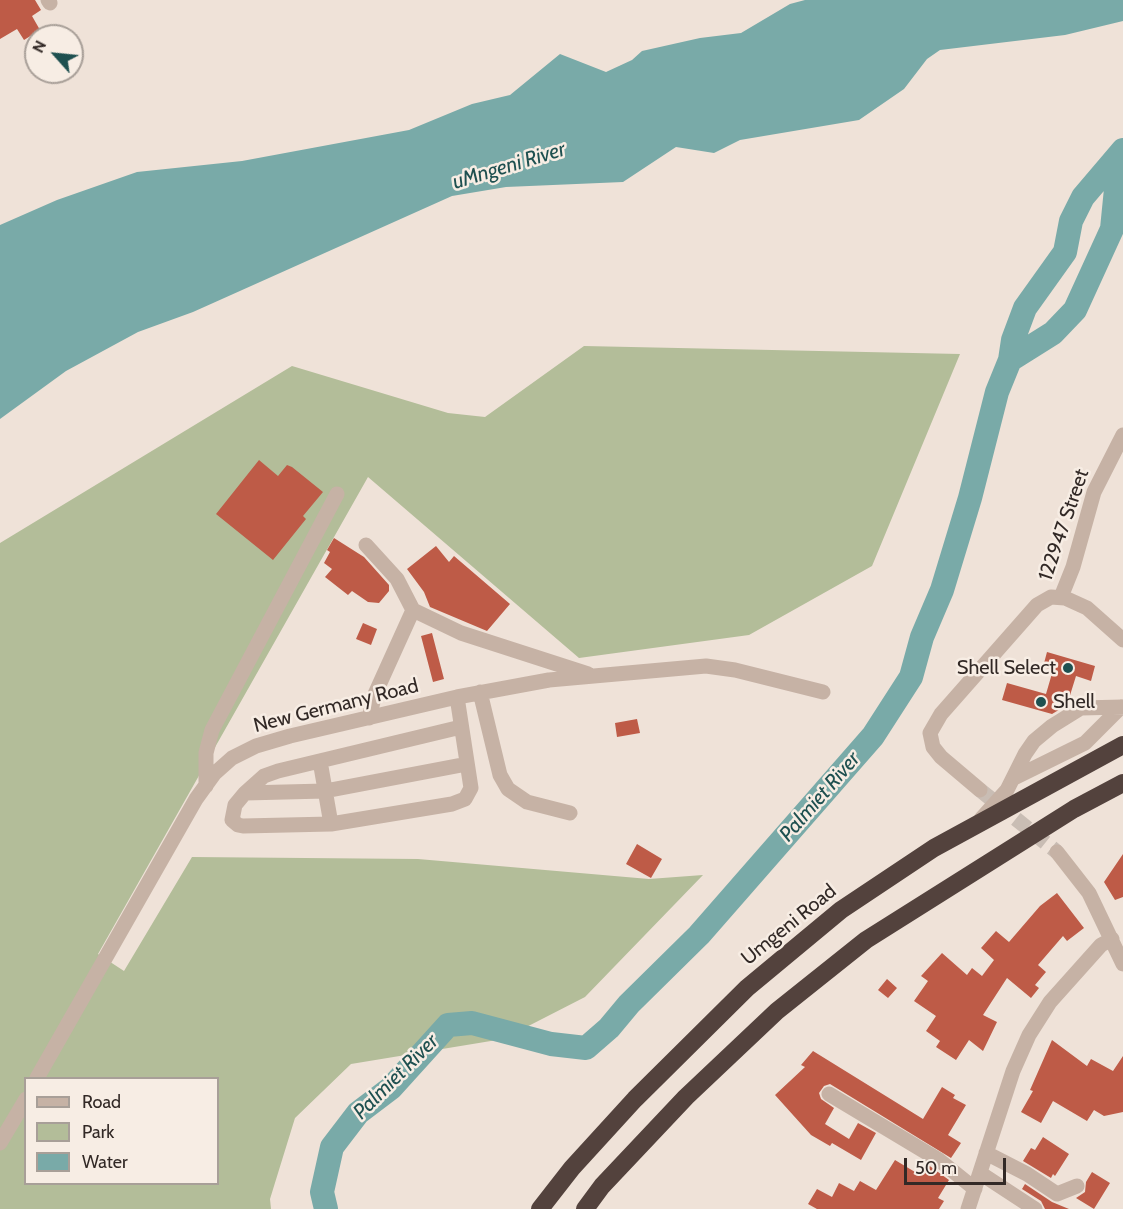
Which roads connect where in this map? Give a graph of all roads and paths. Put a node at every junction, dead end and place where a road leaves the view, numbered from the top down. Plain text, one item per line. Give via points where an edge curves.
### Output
1 (1123, 435) edge
2 (338, 494) dead end
3 (366, 545) dead end
4 (1061, 597) junction
5 (413, 610) junction
6 (1123, 640) edge
7 (593, 675) junction
8 (480, 692) junction
9 (823, 692) dead end
10 (457, 697) junction
11 (1122, 707) edge
12 (369, 717) junction
13 (461, 727) junction
14 (1123, 745) edge
15 (320, 761) junction
16 (467, 764) junction
17 (1014, 778) junction
18 (1123, 783) edge
19 (206, 786) junction
20 (980, 790) tunnel mouth
21 (325, 791) junction
22 (245, 793) junction
23 (570, 813) dead end
24 (331, 824) junction
25 (976, 824) junction
26 (1057, 852) tunnel mouth
27 (1112, 939) junction
28 (1123, 964) edge
29 (38, 1077) edge
30 (829, 1094) dead end
31 (24, 1102) edge
32 (0, 1143) edge
33 (986, 1153) junction
34 (980, 1173) junction
35 (1077, 1186) dead end
36 (975, 1189) junction
37 (540, 1209) edge
38 (585, 1209) edge
39 (968, 1209) edge
40 (1035, 1209) edge

1 - 4 street, 122947 Street via 1094,492
2 - 19 street via 212,730 206,753
3 - 5 street via 398,579
4 - 6 street via 1088,608
4 - 20 street via 1051,597 1037,605 932,726 929,740 933,747
5 - 7 street via 461,633
5 - 12 street via 375,694
7 - 8 street, New Germany Road
7 - 9 street, New Germany Road via 706,666
8 - 10 street, New Germany Road
8 - 23 street via 500,775 508,789 527,802
10 - 12 street, New Germany Road
10 - 13 street
11 - 17 street via 1085,743
11 - 17 street via 1081,708 1052,726 1025,754
12 - 19 street, New Germany Road via 256,746 232,758
13 - 15 street
13 - 16 street
14 - 25 highway, Umgeni Road
15 - 21 street
15 - 22 street via 264,776
16 - 21 street
16 - 24 street via 471,788 465,799
17 - 25 street
18 - 38 highway via 1074,809 866,940 777,1011 686,1097
19 - 29 street, New Germany Road
21 - 22 street
21 - 24 street
22 - 24 street via 235,805 232,820 238,825
25 - 37 highway, Umgeni Road via 841,910 747,988 635,1100
26 - 27 street via 1089,893
27 - 28 street
27 - 33 street via 1101,945 1050,1002 1029,1035
30 - 36 street via 939,1160
31 - 32 street
33 - 34 street
33 - 35 street via 1057,1194
34 - 36 street
34 - 40 street
36 - 39 street

